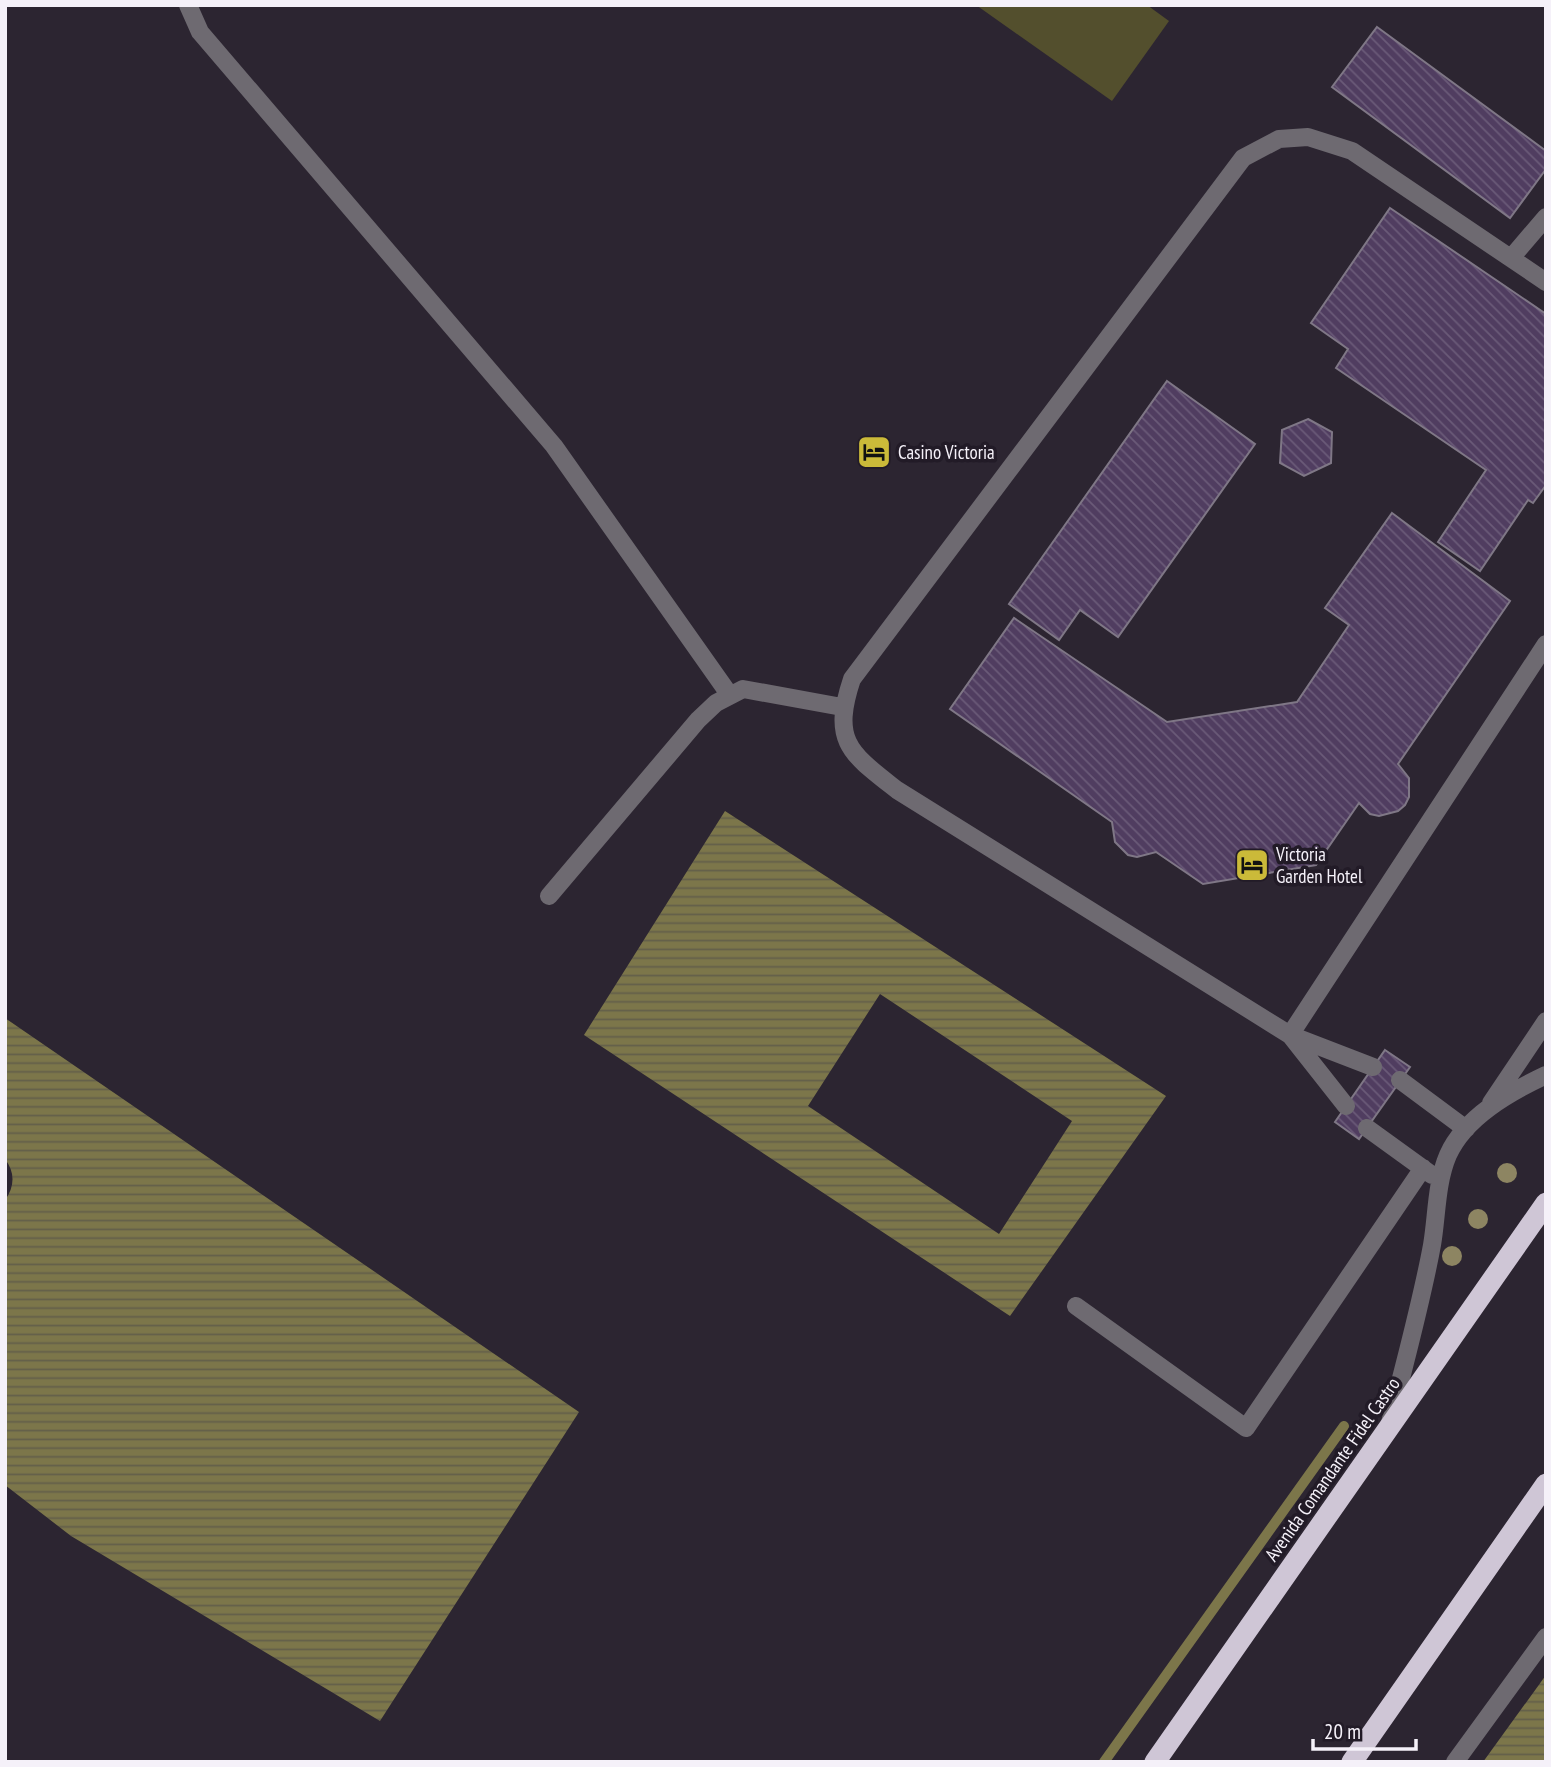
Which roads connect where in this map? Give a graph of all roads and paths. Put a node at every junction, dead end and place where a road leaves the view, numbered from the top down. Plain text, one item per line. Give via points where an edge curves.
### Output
1 (188, 5) edge
2 (1546, 217) edge
3 (1511, 258) junction
4 (1546, 282) edge
5 (1546, 644) edge
6 (729, 694) junction
7 (842, 708) junction
8 (549, 897) dead end
9 (1546, 1021) edge
10 (1290, 1035) junction
11 (1373, 1067) dead end
12 (1546, 1075) edge
13 (1400, 1080) dead end
14 (1346, 1106) dead end
15 (1485, 1111) junction
16 (1367, 1128) dead end
17 (1466, 1129) junction
18 (1423, 1168) junction
19 (1441, 1182) junction
20 (1546, 1203) edge
21 (1076, 1306) dead end
22 (1390, 1424) junction
23 (1546, 1484) edge
24 (1546, 1637) edge
25 (1156, 1762) edge
26 (1352, 1762) edge
27 (1455, 1762) edge

1 - 6 street via 200,32 554,446
2 - 3 street
3 - 4 street
3 - 7 street via 1352,151 1308,137 1279,139 1243,158 852,680
5 - 10 street
6 - 7 street via 743,689
6 - 8 street via 698,720
7 - 10 street via 844,736 860,761 897,790
9 - 15 street
10 - 11 street
10 - 14 street
12 - 15 street
13 - 17 street
15 - 17 street
16 - 18 street
17 - 19 street via 1449,1155
18 - 19 street
18 - 21 street via 1246,1428
19 - 22 street via 1432,1245
20 - 22 highway, Avenida Comandante Fidel Castro
22 - 25 highway, Avenida Comandante Fidel Castro
23 - 26 highway
24 - 27 street

